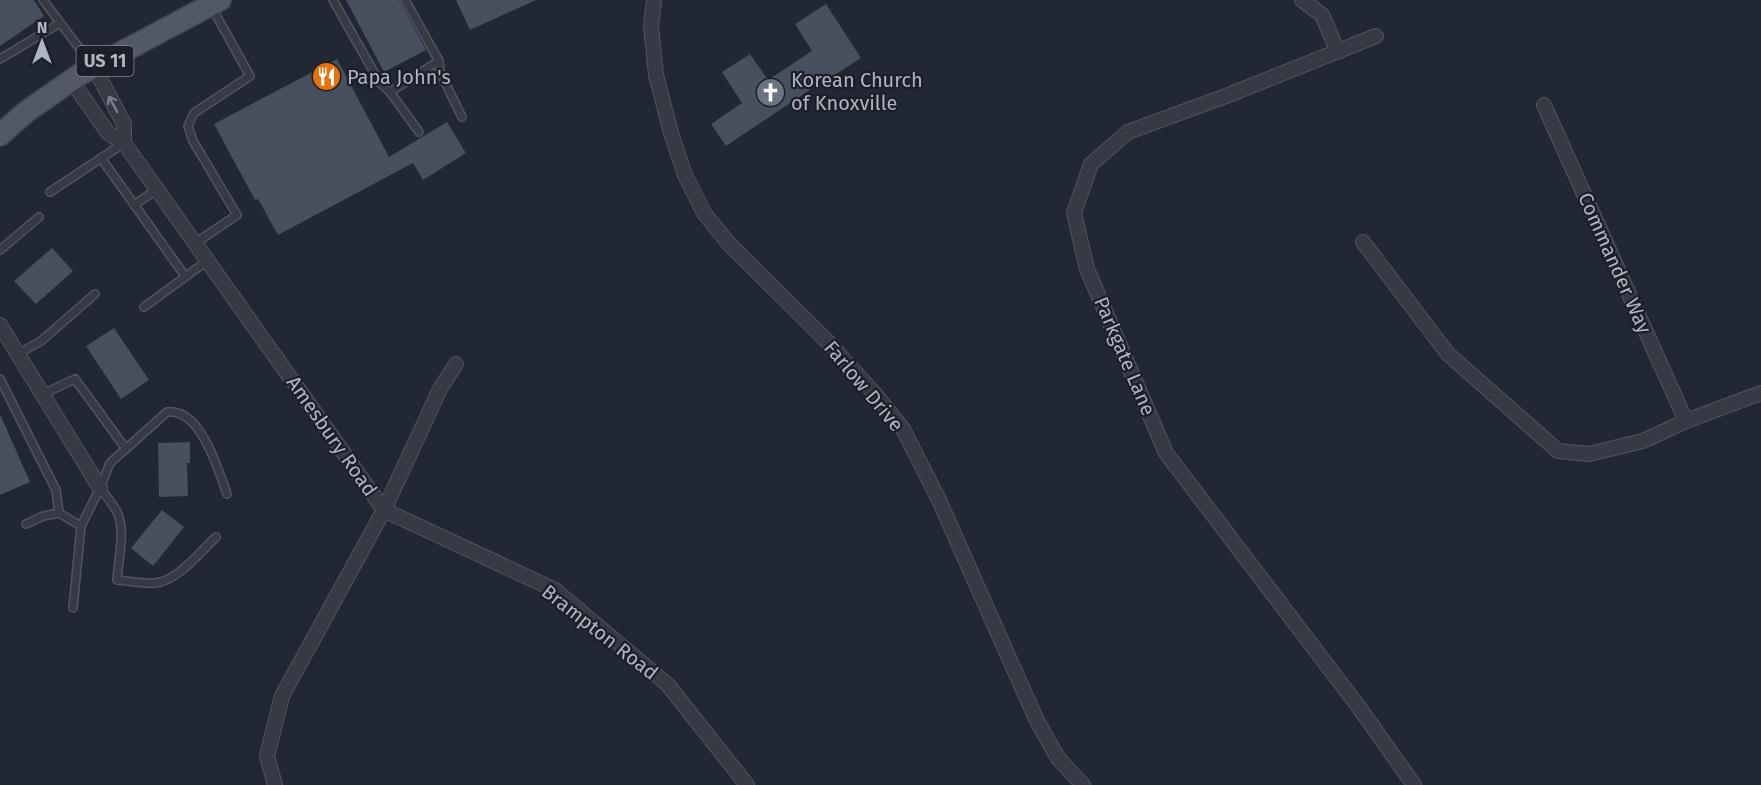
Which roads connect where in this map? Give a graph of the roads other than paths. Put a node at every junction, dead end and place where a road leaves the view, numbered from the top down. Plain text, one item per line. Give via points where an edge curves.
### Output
1 (43, 0) edge
2 (333, 0) edge
3 (405, 0) edge
4 (654, 0) edge
5 (1302, 0) edge
6 (215, 2) edge
7 (60, 23) junction
8 (1376, 36) dead end
9 (1338, 52) junction
10 (0, 59) edge
11 (439, 61) junction
12 (94, 67) junction
13 (71, 80) junction
14 (390, 92) junction
15 (1544, 105) dead end
16 (462, 117) dead end
17 (419, 132) dead end
18 (0, 135) edge
19 (124, 143) junction
20 (101, 158) junction
21 (156, 190) junction
22 (50, 192) dead end
23 (134, 205) junction
24 (39, 217) dead end
25 (1363, 242) dead end
26 (194, 244) junction
27 (0, 250) edge
28 (207, 261) junction
29 (185, 276) junction
30 (95, 294) dead end
31 (144, 307) dead end
32 (0, 325) edge
33 (18, 354) junction
34 (456, 364) dead end
35 (0, 379) edge
36 (1761, 393) edge
37 (43, 394) junction
38 (1686, 421) junction
39 (126, 449) junction
40 (100, 488) junction
41 (227, 494) dead end
42 (384, 510) junction
43 (59, 513) junction
44 (26, 524) dead end
45 (81, 526) junction
46 (216, 537) dead end
47 (74, 608) dead end
48 (275, 785) edge
49 (747, 785) edge
50 (1083, 785) edge
51 (1414, 785) edge

1 - 7 lane
2 - 14 lane via 380,83
3 - 11 lane
4 - 50 street, Farlow Drive via 651,26 656,75 685,175 704,213 830,344 903,429 939,500 1037,721 1058,758
5 - 9 street via 1322,15
6 - 12 main road, US 11
6 - 26 lane via 250,76 200,108 190,119 193,141 237,215
7 - 10 lane
7 - 12 lane
8 - 9 street, Parkgate Lane
9 - 51 street, Parkgate Lane via 1128,132 1091,164 1074,213 1087,269 1166,453
11 - 14 lane
11 - 16 lane via 440,72
12 - 13 main road, US 11
19 -> 12 street, Amesbury Road via 124,124
13 - 18 main road, US 11
13 - 19 street, Amesbury Road via 108,133
14 - 17 lane
15 - 38 street, Commander Way
19 - 20 lane
19 - 21 street, Amesbury Road
20 - 22 lane
20 - 23 lane
21 - 23 lane
21 - 26 street, Amesbury Road
23 - 29 lane
24 - 27 lane
25 - 38 street via 1449,354 1558,451 1589,454 1642,441
26 - 28 street, Amesbury Road
28 - 29 lane
28 - 42 street, Amesbury Road
29 - 31 lane
30 - 33 lane via 41,341
32 - 33 street
33 - 37 street
34 - 42 street via 440,389
35 - 43 lane via 56,490
36 - 38 street
37 - 39 lane via 75,379
37 - 40 street
39 - 40 lane via 110,463
39 - 41 lane via 167,412 181,413 205,440
40 - 45 lane
40 - 46 lane via 117,512 121,530 117,580 164,582
42 - 48 street, Amesbury Road via 282,696 267,756
42 - 49 street, Brampton Road via 555,590 668,685
43 - 44 lane
43 - 45 lane
45 - 47 lane

